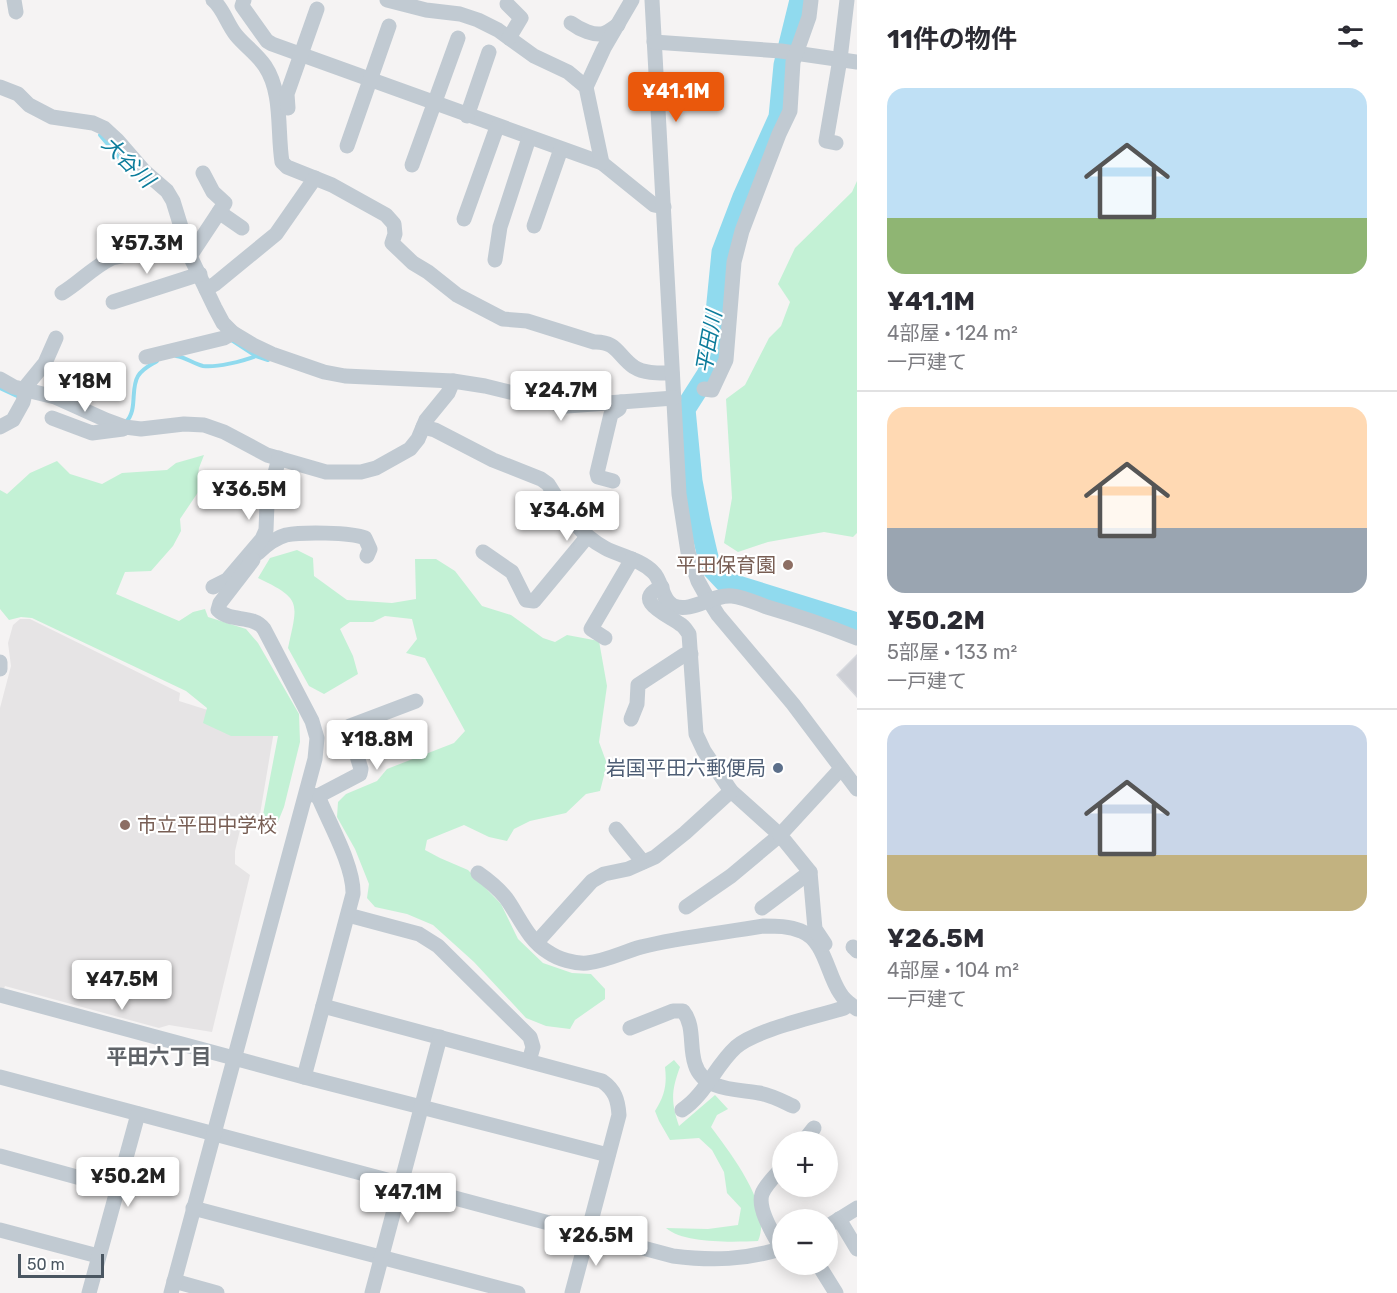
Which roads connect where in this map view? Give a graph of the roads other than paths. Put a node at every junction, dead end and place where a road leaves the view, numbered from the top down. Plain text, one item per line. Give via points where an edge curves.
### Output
1 (213, 0) edge
2 (244, 0) edge
3 (387, 0) edge
4 (632, 0) edge
5 (652, 0) edge
6 (811, 0) edge
7 (847, 0) edge
8 (507, 4) dead end
9 (317, 9) dead end
10 (571, 23) dead end
11 (618, 25) junction
12 (389, 26) dead end
13 (458, 38) dead end
14 (510, 38) junction
15 (654, 42) junction
16 (489, 52) dead end
17 (789, 53) junction
18 (301, 55) junction
19 (840, 59) junction
20 (857, 62) edge
21 (370, 81) junction
22 (0, 87) edge
23 (586, 87) junction
24 (435, 104) junction
25 (288, 108) dead end
26 (467, 116) junction
27 (497, 127) junction
28 (529, 138) junction
29 (836, 143) dead end
30 (347, 146) dead end
31 (561, 149) junction
32 (602, 163) junction
33 (412, 165) dead end
34 (202, 173) dead end
35 (315, 178) junction
36 (664, 207) junction
37 (219, 212) junction
38 (464, 219) dead end
39 (534, 226) dead end
40 (242, 228) dead end
41 (183, 247) junction
42 (495, 260) dead end
43 (196, 276) junction
44 (206, 289) junction
45 (62, 293) dead end
46 (113, 303) dead end
47 (229, 335) junction
48 (56, 338) dead end
49 (146, 357) dead end
50 (672, 373) junction
51 (0, 379) edge
52 (453, 381) junction
53 (704, 389) dead end
54 (25, 390) junction
55 (674, 398) junction
56 (621, 402) junction
57 (52, 418) dead end
58 (0, 427) edge
59 (125, 427) junction
60 (423, 428) junction
61 (279, 458) junction
62 (613, 481) dead end
63 (587, 537) junction
64 (483, 552) dead end
65 (367, 556) dead end
66 (250, 558) junction
67 (633, 559) junction
68 (213, 587) dead end
69 (662, 587) junction
70 (708, 599) junction
71 (605, 638) dead end
72 (857, 638) edge
73 (691, 654) junction
74 (0, 662) edge
75 (0, 669) edge
76 (416, 701) dead end
77 (631, 719) dead end
78 (842, 770) junction
79 (857, 789) edge
80 (731, 790) junction
81 (311, 795) junction
82 (616, 829) dead end
83 (780, 835) junction
84 (643, 862) junction
85 (810, 872) junction
86 (478, 873) dead end
87 (686, 907) dead end
88 (762, 908) dead end
89 (348, 915) junction
90 (537, 942) junction
91 (835, 983) junction
92 (0, 995) edge
93 (323, 1006) junction
94 (853, 1006) edge
95 (630, 1028) dead end
96 (440, 1037) junction
97 (235, 1058) junction
98 (529, 1060) junction
99 (0, 1077) edge
100 (304, 1077) junction
101 (710, 1081) junction
102 (793, 1106) dead end
103 (421, 1107) junction
104 (682, 1110) dead end
105 (138, 1114) junction
106 (814, 1128) dead end
107 (812, 1131) edge
108 (213, 1134) junction
109 (608, 1155) junction
110 (0, 1156) edge
111 (772, 1181) edge
112 (401, 1184) junction
113 (117, 1188) junction
114 (194, 1208) junction
115 (857, 1208) edge
116 (838, 1219) edge
117 (838, 1228) edge
118 (0, 1230) edge
119 (772, 1230) edge
120 (588, 1233) junction
121 (857, 1249) edge
122 (772, 1251) edge
123 (98, 1256) junction
124 (382, 1257) junction
125 (825, 1275) edge
126 (173, 1287) edge
127 (89, 1293) edge
128 (217, 1293) edge
129 (372, 1293) edge
130 (518, 1293) edge
131 (572, 1293) edge
132 (836, 1293) edge

1 - 35 street via 238,38 257,55 271,76 282,162
2 - 18 street via 242,6 267,41
3 - 14 street via 460,14
4 - 11 street
5 - 15 street
6 - 17 street via 809,17
7 - 19 street
8 - 14 street via 521,18
9 - 18 street
10 - 11 street via 598,34
11 - 23 street
12 - 21 street
13 - 24 street
14 - 23 street
15 - 17 street
15 - 36 street
16 - 26 street
17 - 19 street
17 - 53 street via 790,111 742,231 734,262 726,360 712,390
18 - 21 street
18 - 25 street via 287,94
19 - 20 street
19 - 29 street via 826,141
21 - 24 street
21 - 30 street
22 - 41 street via 52,117 104,128 167,191 173,201
23 - 32 street
24 - 26 street
24 - 33 street
26 - 27 street
27 - 28 street
27 - 38 street
28 - 31 street
28 - 42 street via 500,227
31 - 32 street
31 - 39 street
32 - 36 street via 654,205
34 - 37 street via 225,203
35 - 44 street via 276,234
35 - 50 street via 386,215 394,224 392,243 457,295 503,319 527,321 605,342 634,367
36 - 50 street
37 - 40 street
37 - 41 street
41 - 43 street
41 - 45 street via 112,258
43 - 44 street
43 - 46 street
44 - 47 street
47 - 49 street
47 - 52 street via 324,372
48 - 54 street via 45,363
50 - 55 street
51 - 54 street
52 - 56 street via 567,406
52 - 60 street
54 - 58 street via 13,420
54 - 59 street via 55,397
55 - 56 street
55 - 70 street via 683,525 688,552
56 - 62 street via 611,414 597,473 598,477
57 - 59 street via 92,432
59 - 61 street via 204,425
60 - 61 street via 410,448 376,468 361,472 326,472
60 - 63 street via 541,479 576,528
61 - 66 street via 267,504 266,530
63 - 64 street via 534,601 526,600 512,572
63 - 67 street
65 - 66 street via 370,549 365,538 344,533 286,536 272,541
66 - 68 street via 227,580
66 - 81 street via 219,610 224,616 260,623 300,695 317,738
67 - 69 street via 654,572
67 - 71 street via 591,628
69 - 70 street via 672,605 682,608
69 - 73 street via 654,591 650,603 689,634
70 - 72 street via 731,596 825,624
70 - 78 street
73 - 77 street via 638,685
73 - 80 street via 696,734
74 - 75 street
76 - 81 street via 350,726 360,774
78 - 79 street
78 - 83 street
80 - 83 street
80 - 84 street via 685,833
81 - 89 street via 353,882
81 - 97 street
82 - 84 street
83 - 85 street
83 - 87 street
84 - 90 street via 592,881
85 - 88 street
85 - 91 street via 815,928 832,955 837,972
86 - 90 street via 505,897
89 - 93 street
89 - 98 street via 419,934 438,946 530,1037 533,1047
90 - 91 street via 558,958 587,963 651,945 784,926 803,931 814,940
91 - 94 street
92 - 97 street
93 - 96 street
93 - 100 street
94 - 101 street via 766,1030 737,1046
95 - 101 street via 673,1011 683,1011 689,1018 695,1065
96 - 98 street
96 - 103 street
97 - 100 street
97 - 108 street
98 - 109 street via 610,1086 618,1100 619,1115
99 - 105 street
100 - 103 street
101 - 102 street via 718,1087 759,1093
101 - 104 street
103 - 109 street
103 - 112 street
105 - 108 street
105 - 113 street
106 - 107 street
108 - 112 street
108 - 114 street
109 - 120 street
110 - 113 street
111 - 119 street via 762,1193 762,1201
112 - 120 street
112 - 124 street
113 - 123 street
114 - 124 street
114 - 126 street
115 - 116 street
117 - 121 street
118 - 123 street
120 - 122 street via 702,1260 728,1260
120 - 131 street
123 - 127 street
124 - 129 street
124 - 130 street
125 - 132 street
126 - 128 street

